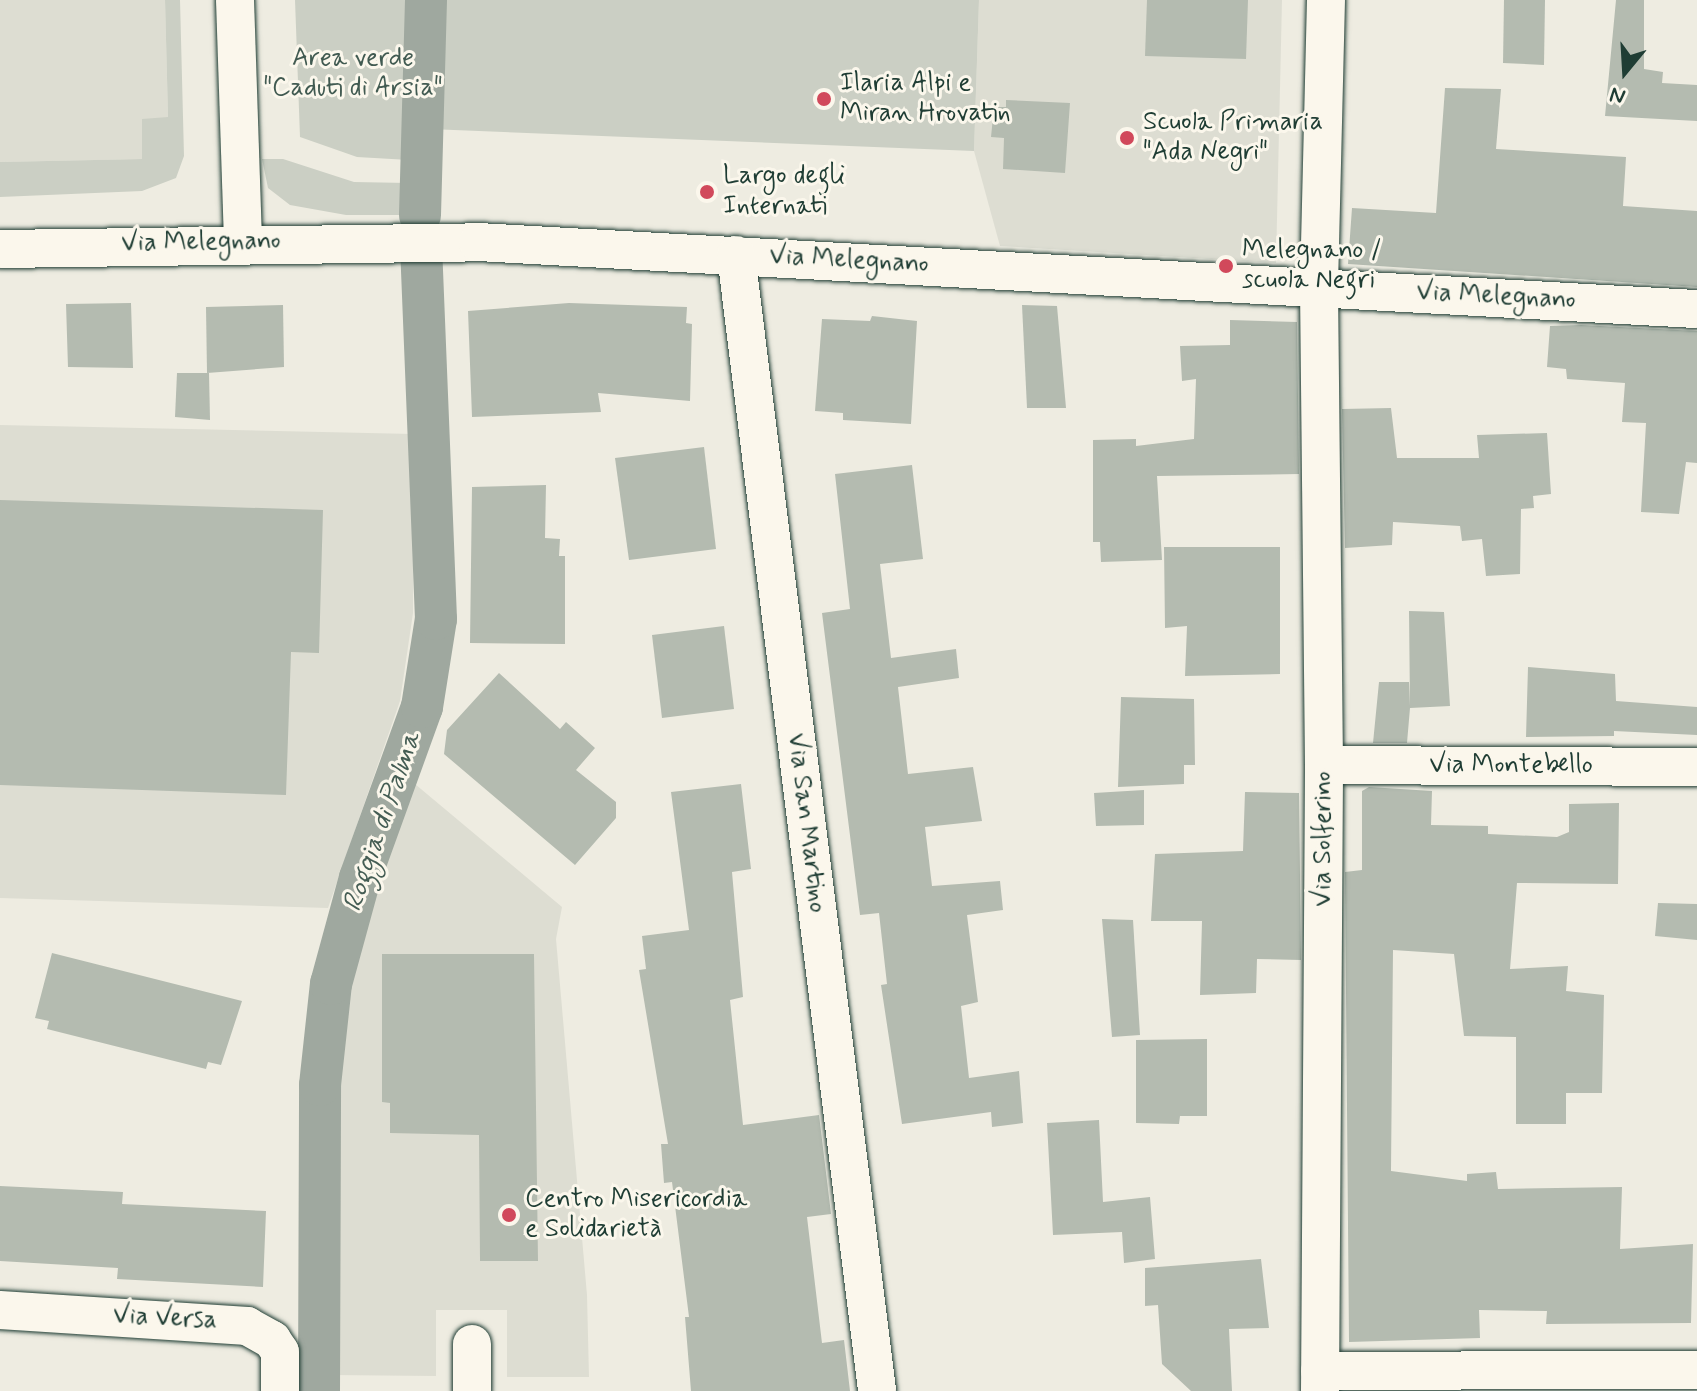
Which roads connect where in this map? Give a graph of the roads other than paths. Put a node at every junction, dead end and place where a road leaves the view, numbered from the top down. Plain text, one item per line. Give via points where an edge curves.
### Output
1 (235, 0) edge
2 (1326, 0) edge
3 (243, 241) junction
4 (0, 249) edge
5 (736, 255) junction
6 (1319, 286) junction
7 (1697, 309) edge
8 (1324, 765) junction
9 (1697, 767) edge
10 (0, 1310) edge
11 (472, 1344) dead end
12 (1697, 1370) edge
13 (1320, 1381) edge
14 (280, 1391) edge
15 (472, 1391) edge
16 (877, 1391) edge

1 - 3 street
2 - 6 street, Via Solferino
3 - 4 street, Via Melegnano
3 - 5 street, Via Melegnano via 404,240
5 - 6 street, Via Melegnano
5 - 16 street, Via San Martino
6 - 7 street, Via Melegnano
6 - 8 street, Via Solferino
8 - 9 street, Via Montebello
8 - 13 street, Via Solferino
10 - 14 street, Via Versa via 247,1326 272,1340 280,1352
11 - 15 street
12 - 13 street

